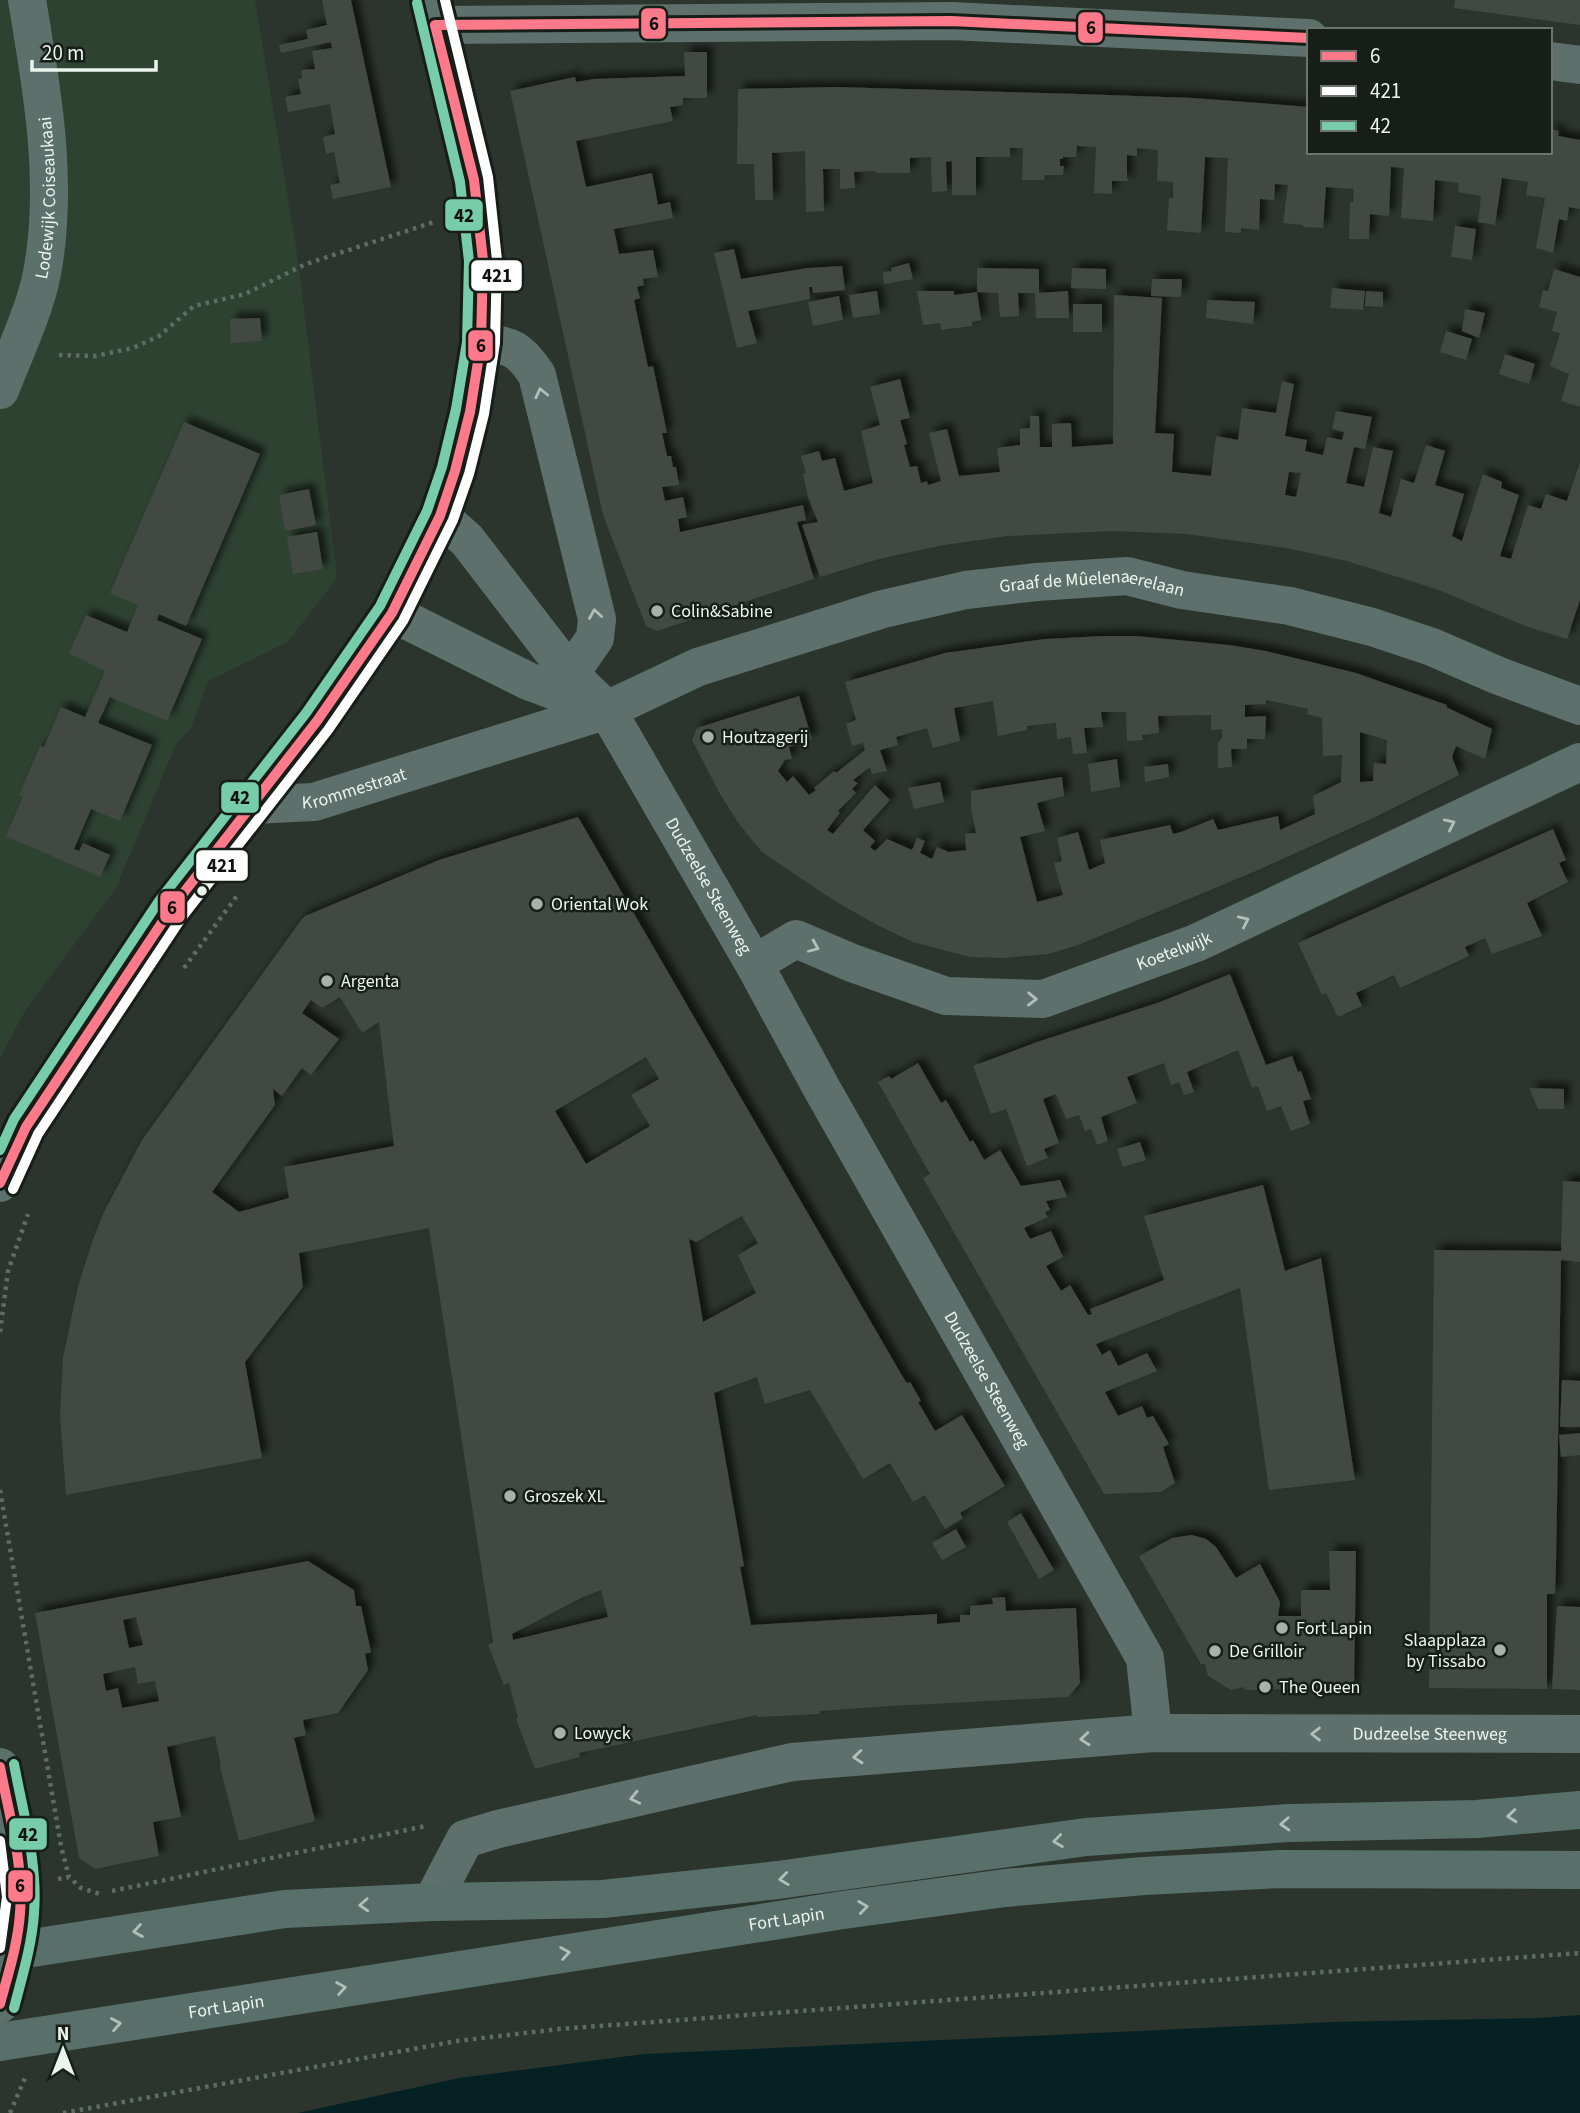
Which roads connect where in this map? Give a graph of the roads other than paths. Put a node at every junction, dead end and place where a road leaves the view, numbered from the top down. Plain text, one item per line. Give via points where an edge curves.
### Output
1 (27, 0) edge
2 (433, 12) edge
3 (1307, 38) edge
4 (1552, 61) edge
5 (1580, 65) edge
6 (481, 343) junction
7 (6, 374) edge
8 (440, 516) junction
9 (392, 613) junction
10 (570, 674) junction
11 (1580, 706) edge
12 (607, 709) junction
13 (1580, 762) edge
14 (251, 805) junction
15 (754, 964) junction
16 (13, 1118) edge
17 (0, 1183) edge
18 (1153, 1733) junction
19 (1580, 1734) edge
20 (0, 1767) edge
21 (1580, 1810) edge
22 (1580, 1870) edge
23 (432, 1902) junction
24 (7, 1952) edge
25 (0, 2004) edge
26 (0, 2042) edge

1 - 7 main road, Lodewijk Coiseaukaai via 43,97 47,225 42,275
2 - 3 street via 951,22
2 - 6 main road via 474,180 483,260
4 - 5 street
6 - 8 main road via 470,412
10 -> 6 street via 595,638 597,619 537,375 513,348
8 - 9 main road
8 - 10 street, Dudzeelse Steenweg via 467,540
9 - 12 street via 528,681
9 - 14 main road
10 - 12 street, Dudzeelse Steenweg
11 - 12 street, Graaf de Mûelenaerelaan via 1372,627 1290,606 1182,590 1126,576 966,590 883,609 698,667
12 - 14 street, Krommestraat via 314,802
12 - 15 street, Dudzeelse Steenweg
15 -> 13 street, Koetelwijk via 796,939 946,996 1043,999 1196,943
14 - 16 main road
15 - 18 street, Dudzeelse Steenweg via 1145,1658
16 - 17 main road
19 -> 18 street, Dudzeelse Steenweg
18 -> 23 street via 792,1762 498,1829 465,1839
20 - 24 main road via 20,1912
21 -> 23 main road via 1086,1837 603,1899
26 -> 22 main road, Fort Lapin via 1005,1888 1281,1868
23 -> 24 main road via 285,1909
24 - 25 main road

